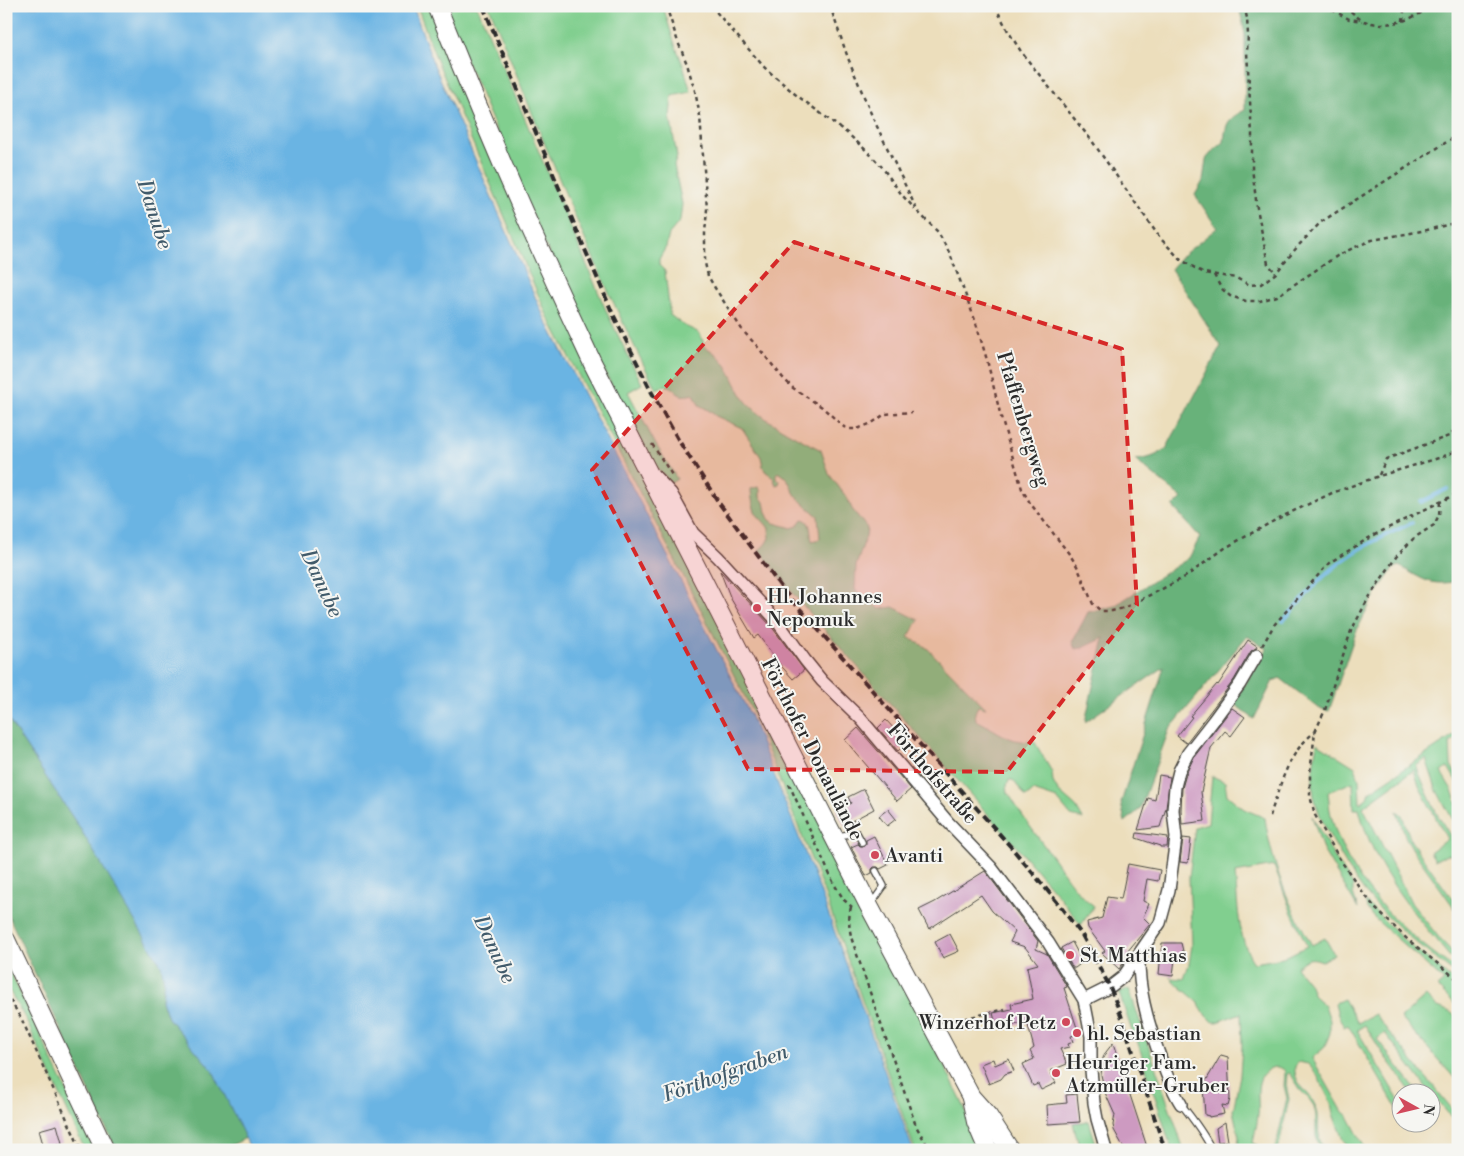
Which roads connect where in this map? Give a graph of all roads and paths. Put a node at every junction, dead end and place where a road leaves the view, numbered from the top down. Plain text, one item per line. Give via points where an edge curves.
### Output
1 (437, 6) edge
2 (666, 6) edge
3 (711, 6) edge
4 (830, 6) edge
5 (995, 6) edge
6 (1244, 6) edge
7 (1325, 6) edge
8 (1346, 6) edge
9 (1407, 6) edge
10 (1431, 6) edge
11 (1363, 21) junction
12 (1403, 21) junction
13 (1458, 134) edge
14 (918, 212) junction
15 (1458, 222) edge
16 (1276, 272) junction
17 (1214, 275) junction
18 (912, 412) dead end
19 (1458, 428) edge
20 (649, 438) dead end
21 (1458, 450) edge
22 (645, 464) junction
23 (1379, 476) junction
24 (675, 480) dead end
25 (1458, 493) edge
26 (1440, 502) junction
27 (1257, 655) joint
28 (1315, 732) junction
29 (1270, 816) dead end
30 (833, 836) junction
31 (862, 842) dead end
32 (876, 871) dead end
33 (869, 906) junction
34 (851, 907) dead end
35 (6, 940) edge
36 (1139, 955) junction
37 (1458, 980) edge
38 (6, 993) edge
39 (1084, 1000) junction
40 (1005, 1008) dead end
41 (944, 1026) dead end
42 (971, 1097) junction
43 (1181, 1104) joint
44 (81, 1150) edge
45 (105, 1150) edge
46 (930, 1150) edge
47 (988, 1150) edge
48 (1010, 1150) edge
49 (1106, 1150) edge
50 (1212, 1150) edge

1 - 22 main road, Förthofer Donaulände via 561,297
2 - 18 path via 687,64 700,116 707,209 705,263 715,288 743,331 783,378 822,406 844,427 857,429 884,414
3 - 14 path via 765,68 868,152
4 - 14 path, Pfaffenbergweg via 872,116
5 - 17 path via 1022,53 1092,141 1160,238 1181,260
6 - 16 path via 1248,35 1252,168 1268,264
7 - 11 path via 1349,19
8 - 11 path
9 - 12 path
10 - 12 path
11 - 12 path via 1376,24
13 - 16 path via 1320,222
14 - 23 path, Pfaffenbergweg via 938,232 950,254 975,320 1022,489 1070,555 1093,604 1101,611 1124,608 1185,577 1225,548 1279,518 1332,493
15 - 17 path via 1366,243 1337,256 1277,296 1260,301 1230,296
16 - 17 path via 1261,284 1250,285 1236,278
19 - 23 path via 1449,436 1386,459
20 - 24 path
21 - 23 path, Pfaffenbergweg
22 - 30 main road, Förthofer Donaulände
22 - 39 street, Förthofstraße via 671,493 693,533 777,621 822,680 862,719 948,822 991,867 1048,942
25 - 26 path
26 - 27 path via 1372,536 1329,563 1274,625
26 - 28 path via 1434,525 1414,538 1396,556 1368,599 1351,631
27 - 36 street via 1214,721 1188,753 1179,771 1173,810 1176,838 1169,890 1160,923
28 - 29 path via 1289,763
28 - 37 path via 1310,796 1315,815 1331,845 1376,909
30 - 31 lane via 857,833
30 - 33 main road, Förthofer Donaulände
32 - 33 lane via 884,886
33 - 42 main road, Förthofer Donaulände
34 - 46 path via 849,925 852,940 916,1126
35 - 45 main road
36 - 39 street via 1110,987
36 - 43 street via 1141,992 1152,1034 1171,1088
38 - 44 path via 22,1020
39 - 49 street, Förthofstraße via 1091,1036 1094,1103
40 - 41 path
42 - 47 main road, Förthofer Donaulände via 976,1122
42 - 48 main road, Förthofer Donaulände
43 - 50 lane

